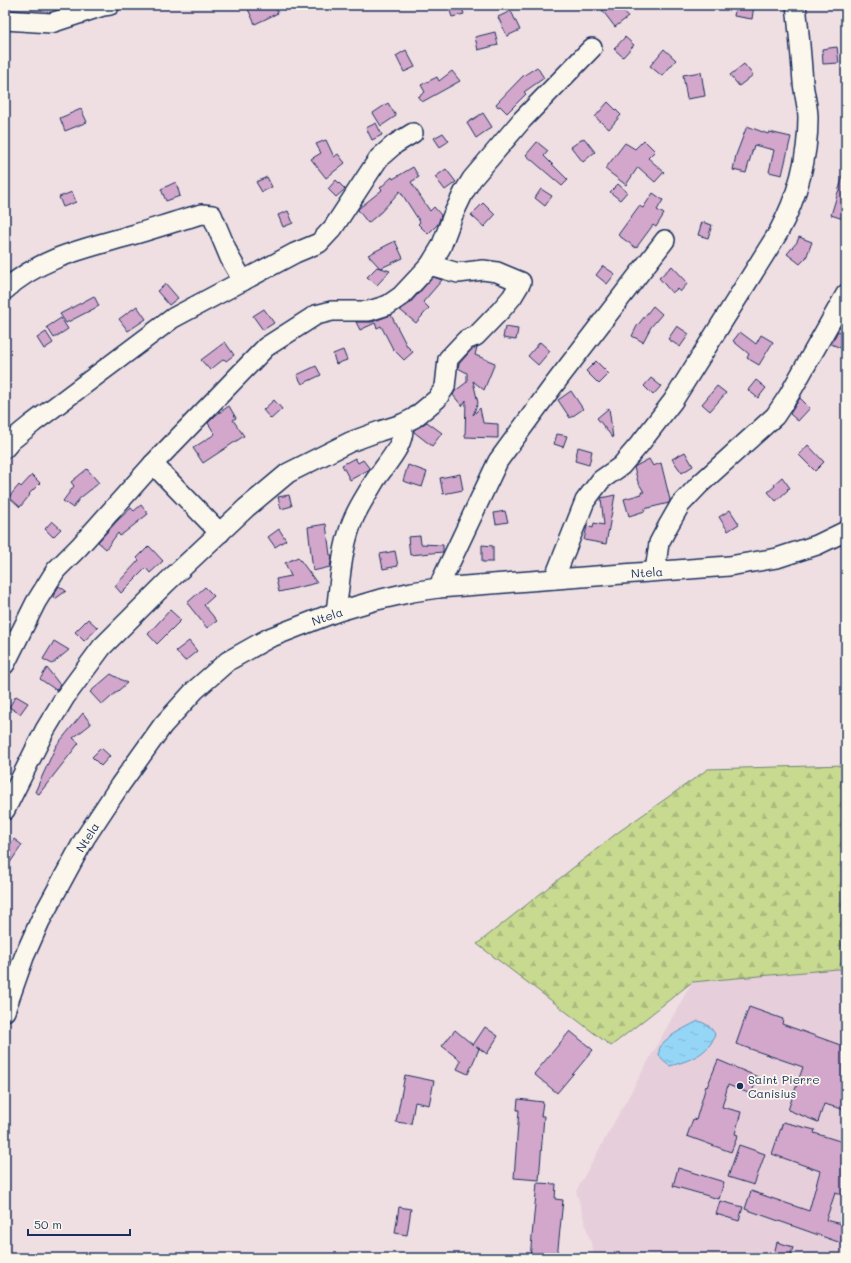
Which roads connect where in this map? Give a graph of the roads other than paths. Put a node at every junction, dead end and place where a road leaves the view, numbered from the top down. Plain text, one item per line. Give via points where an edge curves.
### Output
1 (110, 5) edge
2 (796, 5) edge
3 (5, 20) edge
4 (592, 48) dead end
5 (413, 134) dead end
6 (665, 240) dead end
7 (430, 265) junction
8 (243, 281) junction
9 (5, 290) edge
10 (846, 294) edge
11 (402, 424) junction
12 (5, 448) edge
13 (153, 464) junction
14 (846, 531) edge
15 (220, 533) junction
16 (655, 571) junction
17 (554, 579) junction
18 (438, 588) junction
19 (336, 612) junction
20 (5, 664) edge
21 (10, 786) edge
22 (5, 810) edge
23 (5, 1011) edge

1 - 3 street via 51,23
2 - 17 street via 808,117 800,180 788,216 673,401 621,466 601,480 585,501
4 - 7 street via 522,120 472,179 452,215 441,247
5 - 8 street via 395,144 379,158 333,228 319,243
6 - 18 street via 552,386 498,461
7 - 11 street via 458,273 482,270 497,272 521,282 501,310 476,336 466,340 448,359 445,388 437,399 414,418
7 - 13 street via 401,296 388,305 369,311 332,311 316,315 266,346
8 - 9 street via 212,215 202,214 77,250 26,274
8 - 12 street via 173,318 33,423
10 - 16 street via 790,395 775,416 680,505 659,543
11 - 15 street via 350,442 288,473 264,491
11 - 19 street via 404,428 392,457 375,480 351,524 344,552
13 - 15 street
13 - 20 street via 56,570 36,602
14 - 16 street, Ntela via 816,545 777,558 729,566
15 - 21 street via 102,647 65,696
16 - 17 street, Ntela
17 - 18 street, Ntela
18 - 19 street, Ntela via 412,592
19 - 23 street, Ntela via 269,638 228,661 195,690 163,725 120,785 68,867 40,921
21 - 22 street

